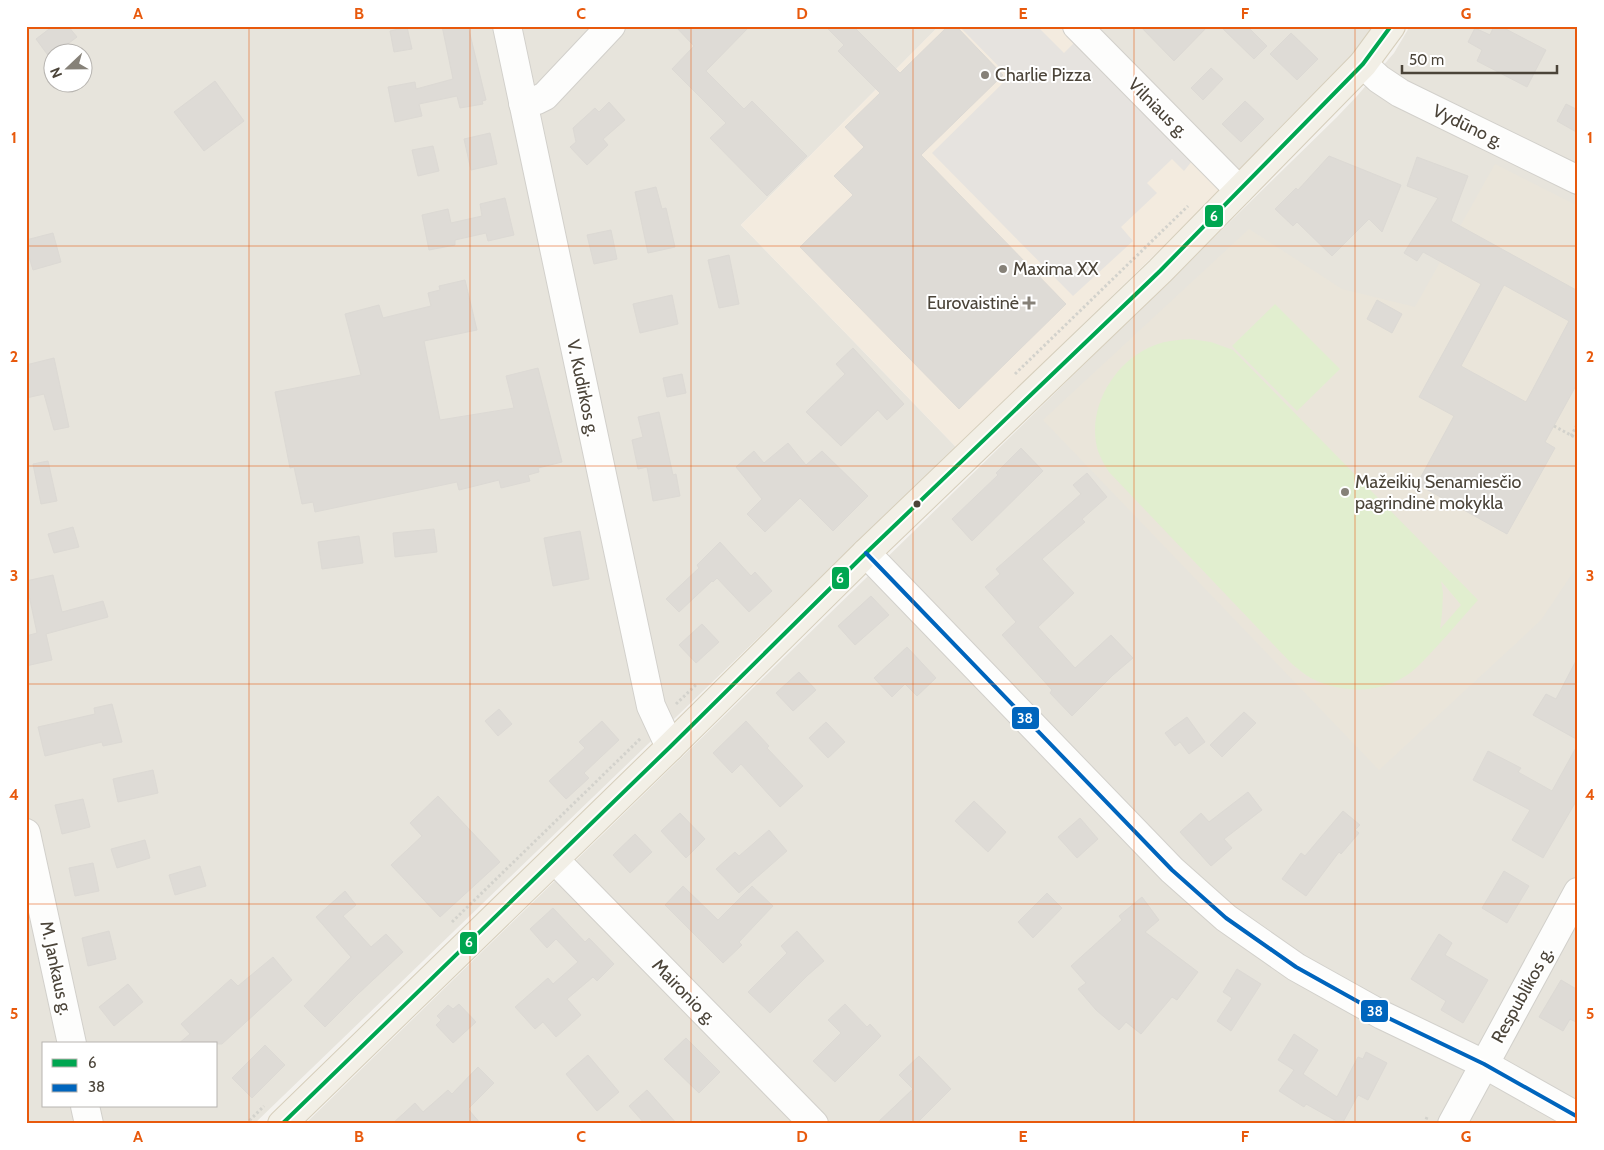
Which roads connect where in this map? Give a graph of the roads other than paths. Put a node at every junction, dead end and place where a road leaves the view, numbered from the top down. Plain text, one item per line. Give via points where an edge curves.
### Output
1 (507, 26) edge
2 (611, 26) edge
3 (1077, 26) edge
4 (1391, 26) edge
5 (1363, 64) junction
6 (523, 103) junction
7 (1578, 180) edge
8 (1239, 190) junction
9 (866, 553) junction
10 (670, 747) junction
11 (26, 833) edge
12 (555, 860) junction
13 (1578, 892) edge
14 (72, 1042) edge
15 (1484, 1064) junction
16 (85, 1108) edge
17 (1578, 1117) edge
18 (89, 1124) edge
19 (282, 1124) edge
20 (814, 1124) edge
21 (1452, 1124) edge

1 - 6 street, V. Kudirkos g.
2 - 6 street via 545,96
3 - 8 street, Vilniaus g.
4 - 5 main road
5 - 7 street, Vydūno g. via 1400,93
5 - 8 main road
6 - 10 street, V. Kudirkos g. via 651,706
8 - 9 main road
9 - 10 main road
9 - 15 street via 1172,870 1226,918 1296,967 1382,1015
10 - 12 main road
11 - 14 street, M. Jankaus g.
12 - 19 main road
12 - 20 street, Maironio g.
13 - 15 street, Respublikos g.
15 - 17 street
15 - 21 street, Respublikos g.
16 - 18 street

